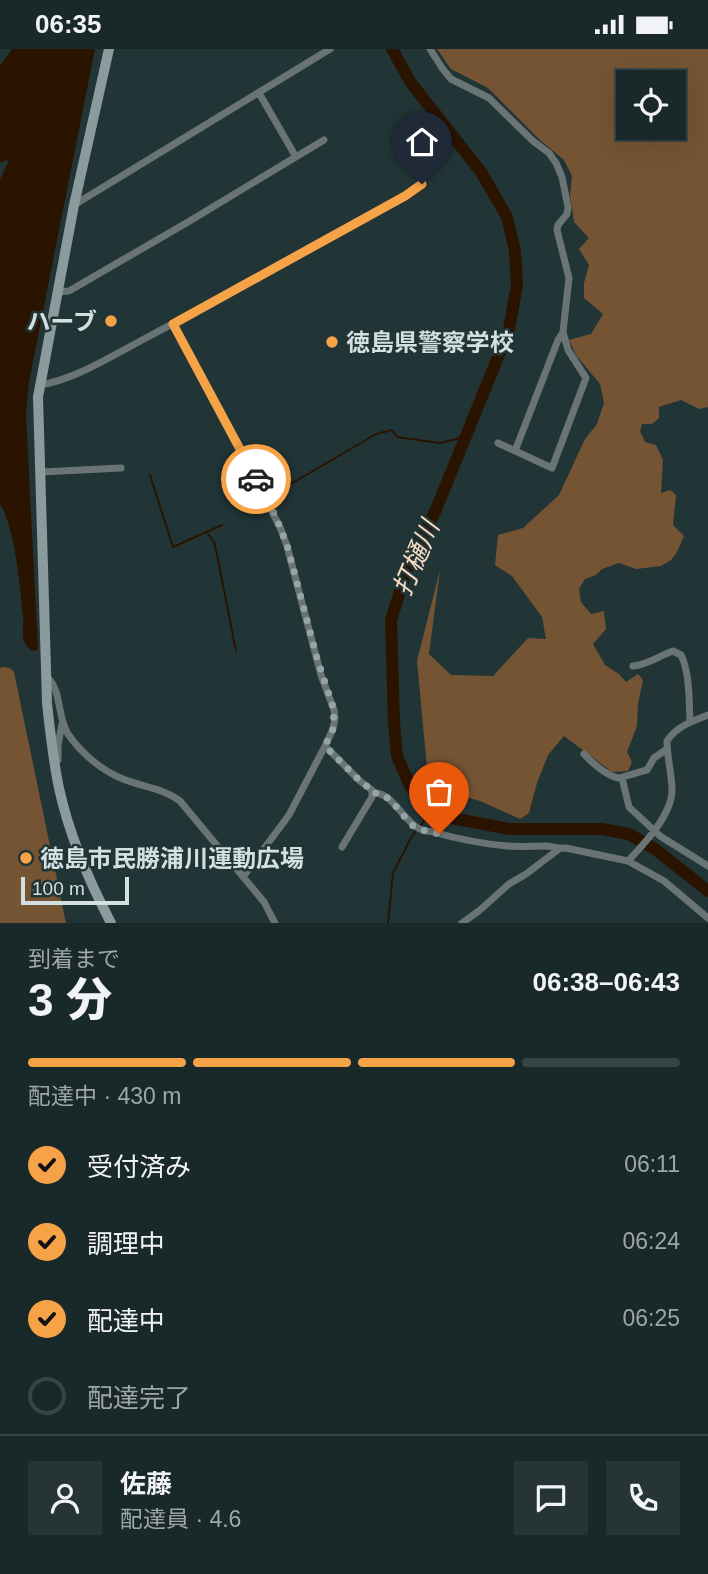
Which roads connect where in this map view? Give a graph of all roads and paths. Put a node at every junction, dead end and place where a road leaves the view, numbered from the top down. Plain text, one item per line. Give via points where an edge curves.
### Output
1 (109, 49) edge
2 (330, 49) edge
3 (430, 49) edge
4 (259, 93) junction
5 (324, 140) dead end
6 (296, 157) junction
7 (422, 184) dead end
8 (74, 205) junction
9 (58, 292) junction
10 (173, 324) junction
11 (563, 332) junction
12 (39, 386) junction
13 (498, 443) dead end
14 (515, 451) junction
15 (121, 468) dead end
16 (41, 472) junction
17 (633, 666) dead end
18 (48, 678) junction
19 (708, 715) edge
20 (690, 722) junction
21 (63, 723) junction
22 (325, 746) junction
23 (667, 749) junction
24 (584, 754) dead end
25 (55, 768) junction
26 (622, 778) junction
27 (373, 793) junction
28 (653, 832) junction
29 (342, 846) dead end
30 (559, 849) junction
31 (629, 859) junction
32 (708, 866) edge
33 (243, 877) junction
34 (708, 918) edge
35 (111, 923) edge
36 (275, 923) edge
37 (462, 923) edge

1 - 8 street
2 - 4 street
3 - 11 street via 451,79 489,98 556,163 568,207 557,230 569,278
4 - 6 street
4 - 8 street
5 - 6 street
6 - 9 street via 69,291
7 - 10 street
8 - 9 street
9 - 12 street
10 - 12 street via 90,367
10 - 22 street via 287,545 334,710 333,729
11 - 14 street
11 - 14 street via 568,350 586,378 552,468
12 - 16 street
13 - 14 street
15 - 16 street
16 - 18 street
17 - 20 street via 673,651 681,655
18 - 21 street
18 - 25 street
19 - 20 street
20 - 23 street via 669,737
21 - 25 street
21 - 33 street via 67,733 101,767 180,801
22 - 27 street
22 - 33 street via 289,815
23 - 26 street via 647,770
23 - 28 street via 671,798
24 - 26 street via 603,771
25 - 35 street via 74,839
26 - 28 street via 629,807
27 - 29 street
27 - 30 street via 384,795 421,830 480,843
28 - 31 street
28 - 32 street
30 - 31 street
30 - 37 street
31 - 34 street via 664,880
33 - 36 street

